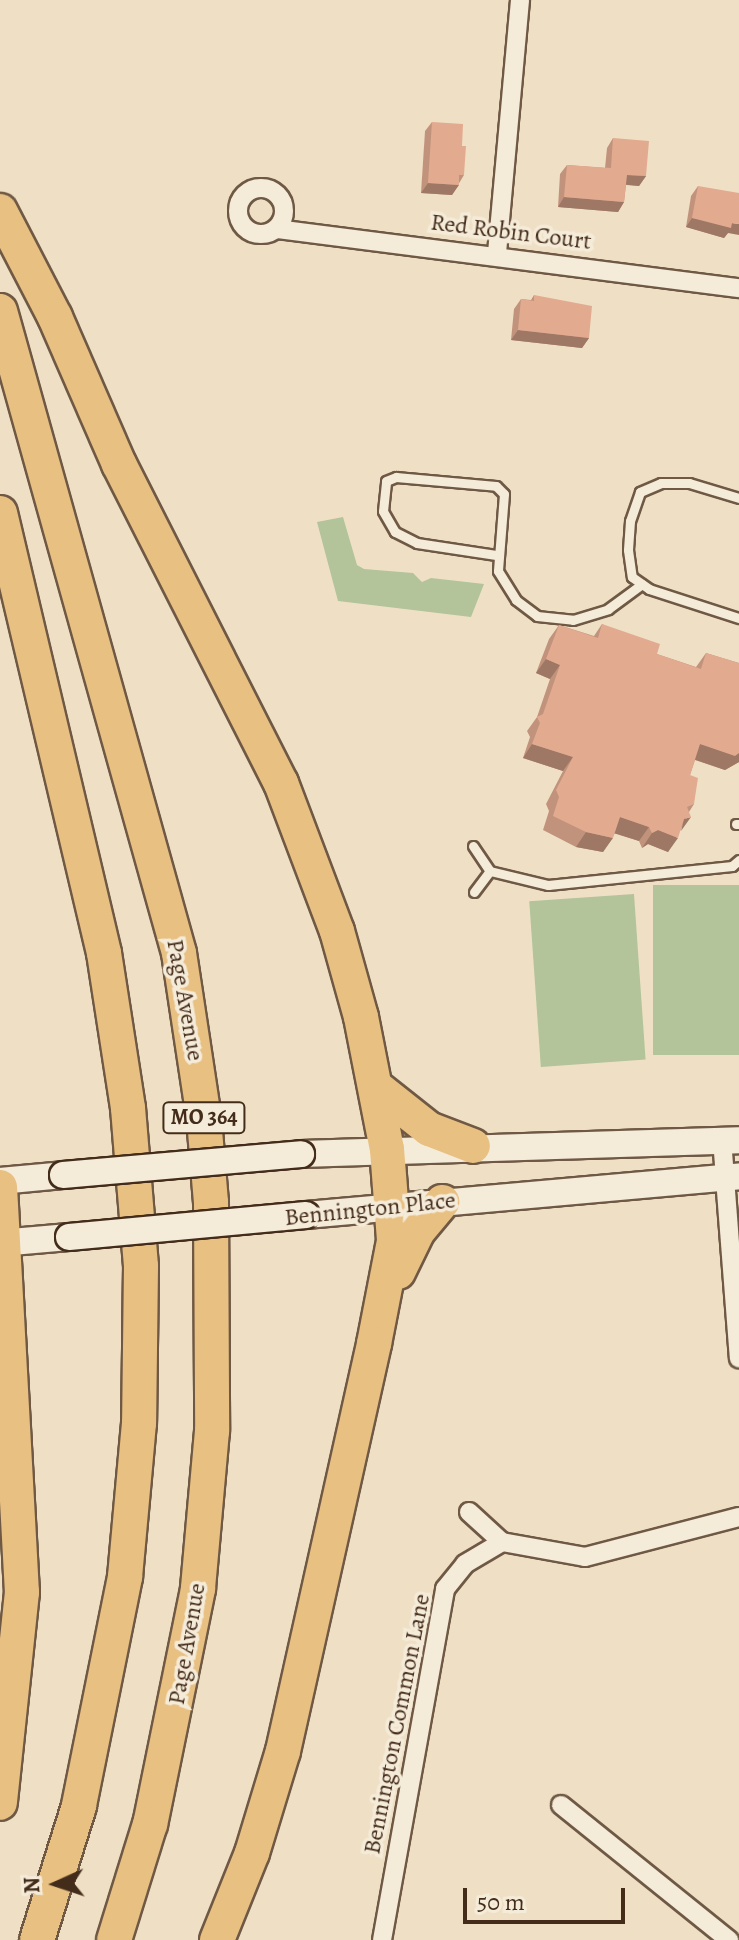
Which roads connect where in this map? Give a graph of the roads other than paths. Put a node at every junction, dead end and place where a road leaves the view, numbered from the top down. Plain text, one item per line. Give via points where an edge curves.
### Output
1 (520, 0) edge
2 (0, 211) edge
3 (277, 229) dead end
4 (497, 253) junction
5 (739, 288) edge
6 (0, 311) edge
7 (739, 498) edge
8 (0, 513) edge
9 (496, 555) junction
10 (0, 569) edge
11 (642, 584) junction
12 (24, 601) junction
13 (739, 618) edge
14 (473, 846) dead end
15 (739, 860) edge
16 (490, 871) junction
17 (474, 892) dead end
18 (376, 1087) junction
19 (731, 1140) edge
20 (473, 1146) junction
21 (387, 1149) junction
22 (732, 1177) edge
23 (0, 1181) edge
24 (0, 1187) edge
25 (442, 1202) junction
26 (393, 1206) junction
27 (2, 1243) edge
28 (382, 1304) junction
29 (4, 1328) edge
30 (739, 1358) edge
31 (469, 1512) dead end
32 (739, 1517) edge
33 (502, 1542) junction
34 (0, 1803) edge
35 (561, 1805) dead end
36 (37, 1940) edge
37 (114, 1940) edge
38 (217, 1940) edge
39 (382, 1940) edge
40 (729, 1940) edge

1 - 4 street
2 - 18 highway via 55,317 119,464 281,783 337,931
3 - 4 street, Red Robin Court
4 - 5 street, Red Robin Court
6 - 37 highway, Page Avenue / MO 364 via 175,937 200,1091 211,1202 212,1431 198,1589 153,1810
7 - 11 lane via 689,483 661,483 640,492 628,550 632,577
8 - 12 highway, MO 364
9 - 9 lane via 504,494 496,486 396,477 386,481 383,511 395,532 417,543
9 - 11 lane via 498,571 516,600 537,616 573,620 608,609
10 - 12 highway
11 - 13 lane
12 - 36 highway, MO 364 via 118,1029 135,1169 141,1297 134,1497 113,1653 79,1806
14 - 16 lane
15 - 16 lane via 732,866 548,885
16 - 17 lane
18 - 20 highway via 429,1129
18 - 21 highway
19 - 20 main road
19 - 22 street
20 - 21 main road
21 - 23 main road, bridge
21 - 26 highway
22 - 25 main road, Bennington Place
22 - 30 street
24 - 27 highway
25 - 26 main road, Bennington Place
25 - 28 highway via 418,1231
26 - 27 main road, Bennington Place, bridge
26 - 28 highway via 394,1241
27 - 29 highway
28 - 38 highway via 283,1751 252,1853
29 - 34 highway via 22,1592
31 - 33 street
32 - 33 street via 585,1557
33 - 39 street, Bennington Common Lane via 465,1564 445,1589
35 - 40 street

